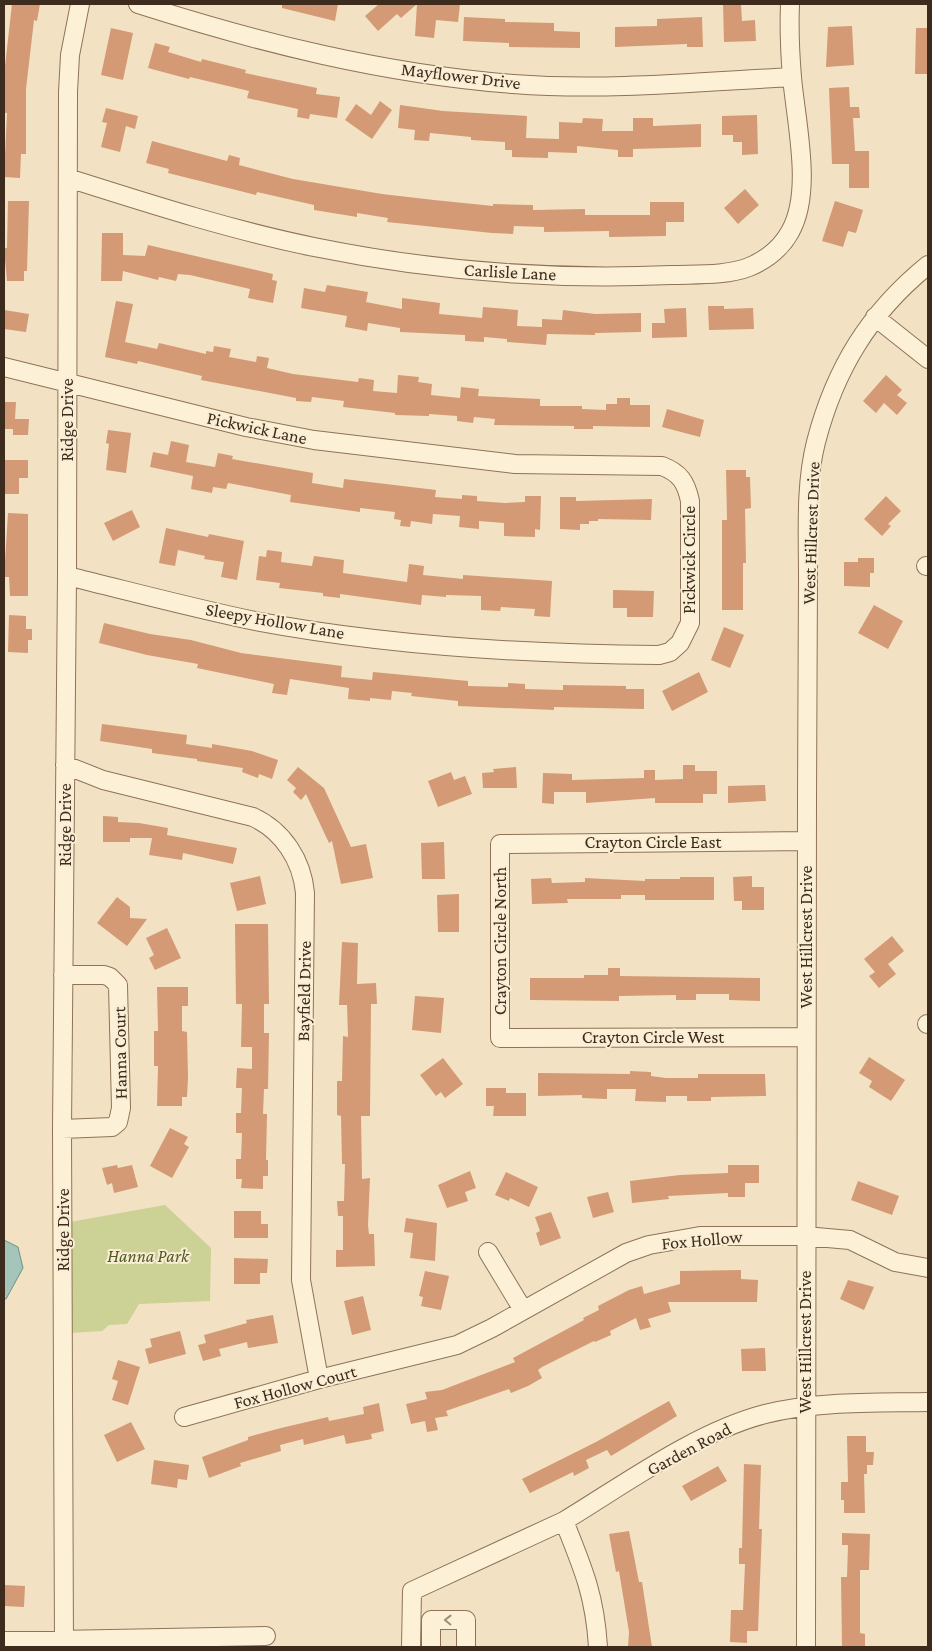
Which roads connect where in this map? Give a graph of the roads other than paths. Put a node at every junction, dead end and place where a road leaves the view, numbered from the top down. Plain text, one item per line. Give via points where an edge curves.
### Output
1 (80, 4) edge
2 (138, 4) edge
3 (790, 4) edge
4 (792, 77) junction
5 (68, 178) junction
6 (928, 265) edge
7 (875, 317) junction
8 (928, 359) edge
9 (4, 367) edge
10 (68, 383) junction
11 (516, 464) joint
12 (67, 576) junction
13 (486, 651) joint
14 (65, 765) junction
15 (807, 841) junction
16 (500, 844) joint
17 (63, 976) junction
18 (806, 1037) junction
19 (500, 1038) joint
20 (62, 1129) junction
21 (805, 1236) junction
22 (488, 1252) dead end
23 (928, 1268) edge
24 (523, 1310) junction
25 (407, 1359) joint
26 (319, 1380) junction
27 (928, 1402) edge
28 (805, 1407) junction
29 (184, 1417) dead end
30 (564, 1521) junction
31 (266, 1636) dead end
32 (4, 1641) edge
33 (112, 1643) edge
34 (64, 1644) edge
35 (411, 1647) edge
36 (431, 1647) edge
37 (466, 1647) edge
38 (598, 1647) edge
39 (806, 1647) edge

1 - 5 street, Ridge Drive via 68,71
2 - 4 street, Mayflower Drive via 224,32 364,64 512,84 611,86
3 - 4 street, Carlisle Lane
4 - 5 street, Carlisle Lane via 802,180 799,209 781,244 762,261 740,270 602,276 424,265 264,236
5 - 10 street, Ridge Drive
6 - 7 street, West Hillcrest Drive via 902,287
7 - 8 street
7 - 15 street, West Hillcrest Drive via 835,384 812,460 808,516
9 - 10 street, Pickwick Lane
10 - 11 street, Pickwick Lane via 246,427 314,440
10 - 12 street, Ridge Drive
11 - 13 street, Pickwick Circle via 662,466 674,471 687,488 690,501 690,623 680,644 659,655
12 - 13 street, Sleepy Hollow Lane via 256,621
12 - 14 street, Ridge Drive
14 - 17 street, Ridge Drive
14 - 26 street, Bayfield Drive via 103,780 253,816 265,822 299,863 305,893 301,1280
15 - 16 street, Crayton Circle East
15 - 18 street, West Hillcrest Drive
16 - 19 street, Crayton Circle North
17 - 20 street, Ridge Drive
17 - 20 street, Hanna Court via 104,976 118,985 121,1108 118,1122 112,1127
18 - 19 street, Crayton Circle West
18 - 21 street, West Hillcrest Drive
20 - 34 street, Ridge Drive
21 - 23 street, Fox Hollow via 850,1240 895,1262
21 - 24 street, Fox Hollow via 700,1236 649,1245 626,1253
21 - 28 street, West Hillcrest Drive
22 - 24 street
24 - 25 street, Fox Hollow via 473,1338
25 - 26 street, Fox Hollow Court
26 - 29 street, Fox Hollow Court
27 - 28 street, Garden Road
28 - 30 street, Garden Road via 765,1414 700,1440
28 - 39 street, West Hillcrest Drive
30 - 35 street, Garden Road via 412,1591
30 - 38 street via 587,1576 597,1619
31 - 33 street
32 - 34 street
33 - 34 street
37 -> 36 street via 466,1620 431,1620

